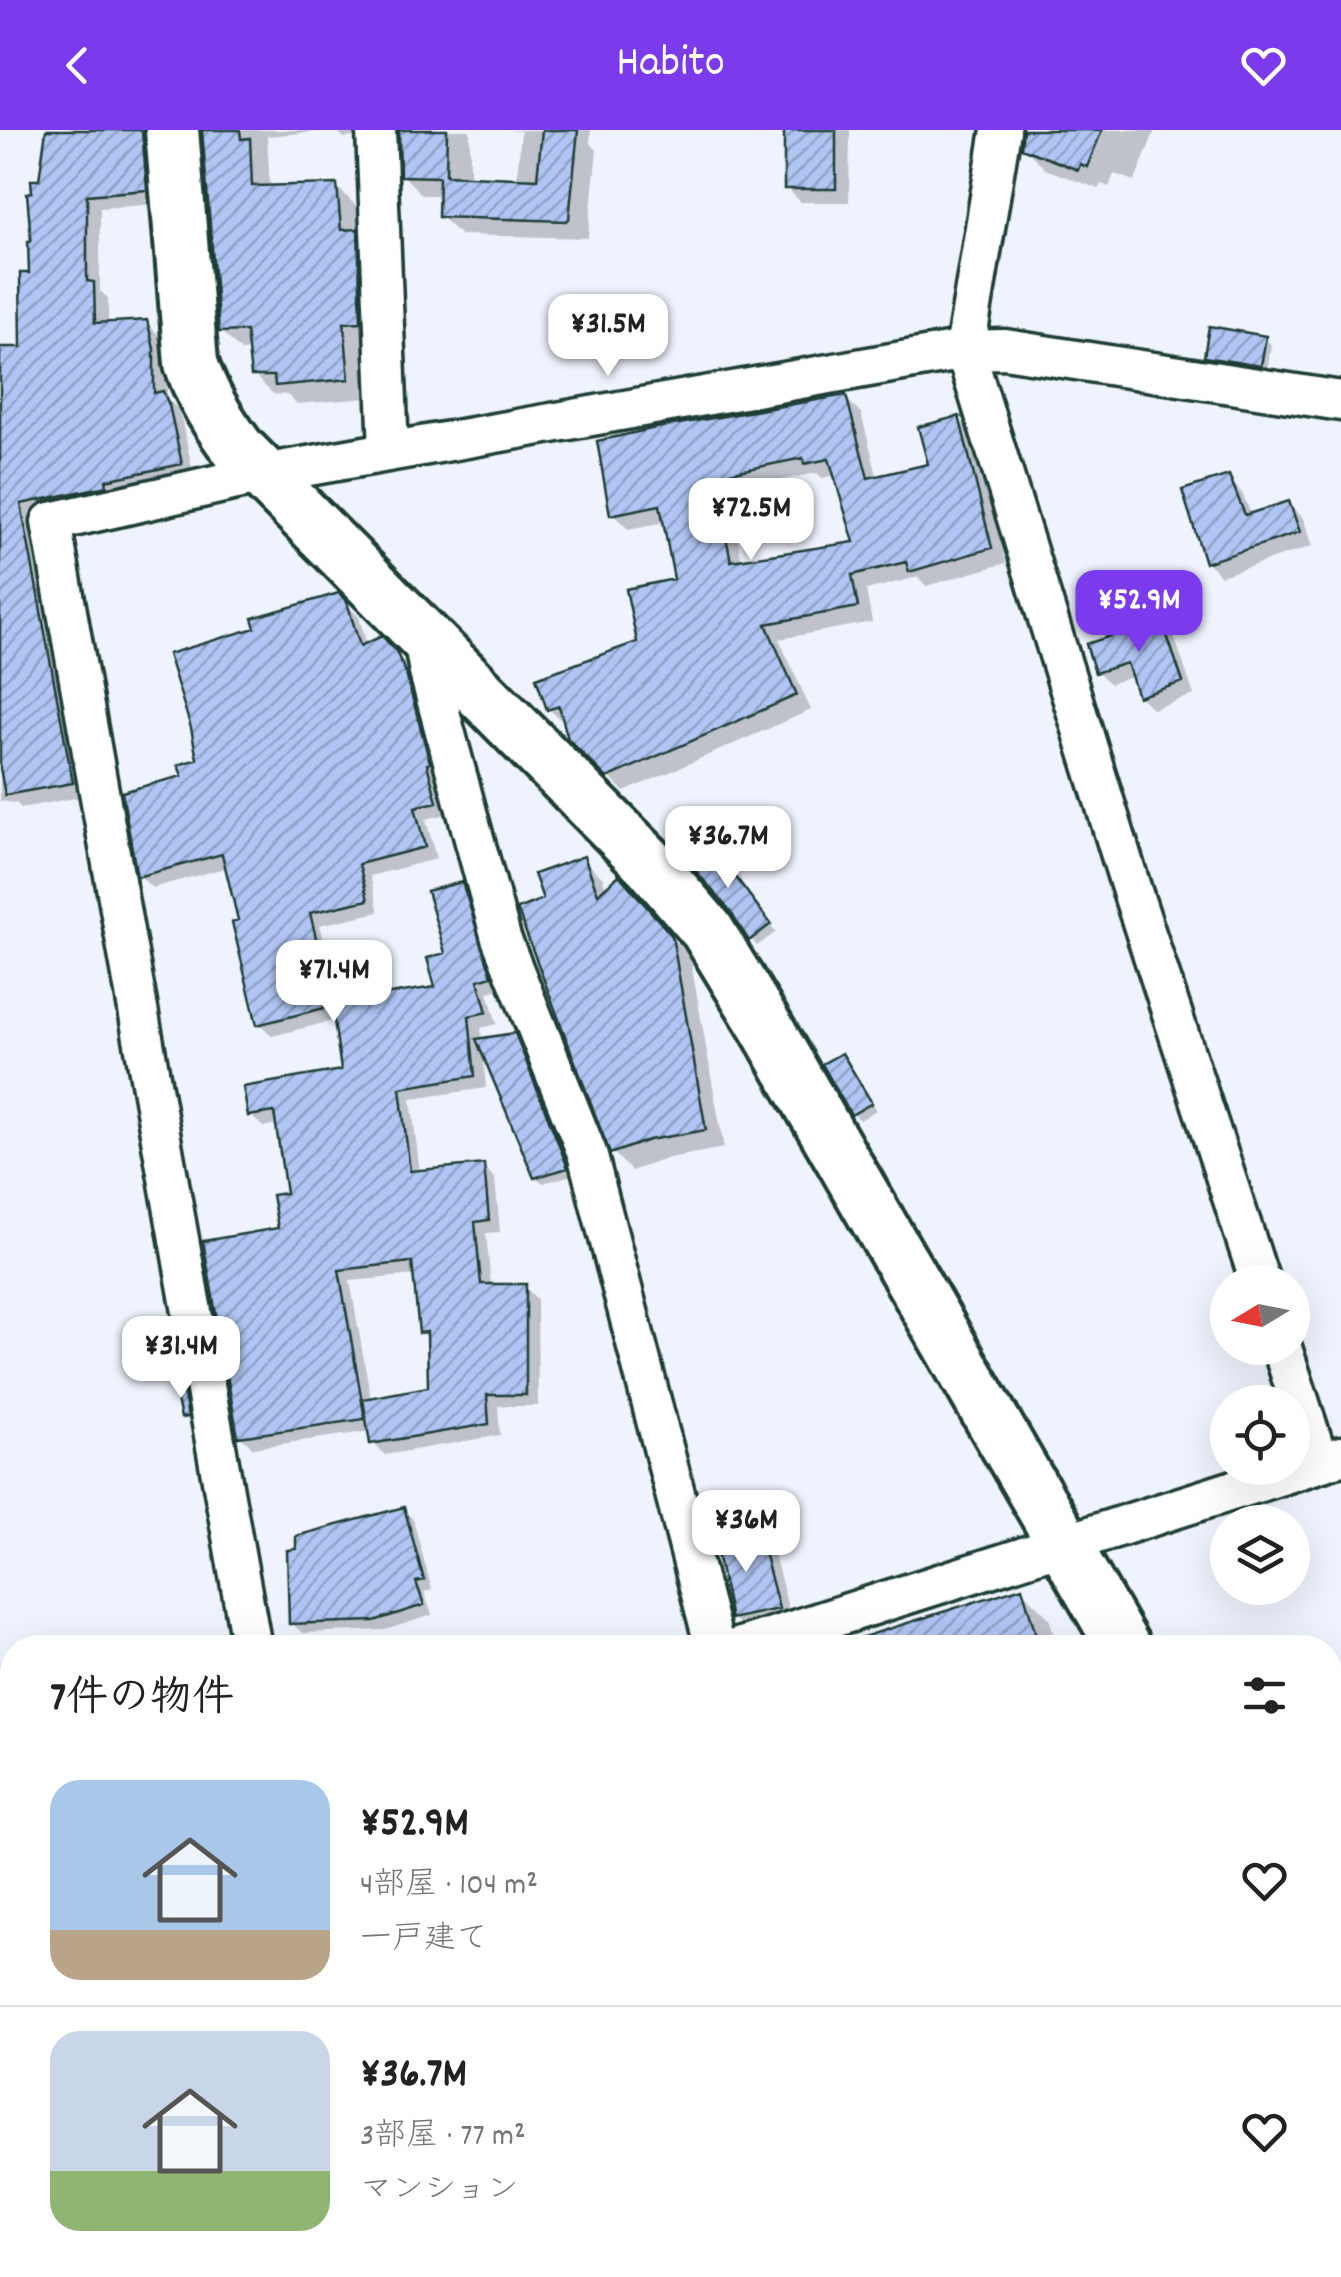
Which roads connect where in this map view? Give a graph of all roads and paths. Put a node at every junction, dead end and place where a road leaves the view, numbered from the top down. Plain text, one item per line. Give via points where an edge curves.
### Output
1 (172, 130) edge
2 (376, 130) edge
3 (1001, 130) edge
4 (965, 350) junction
5 (1341, 401) edge
6 (389, 452) junction
7 (263, 474) junction
8 (422, 630) junction
9 (1254, 1265) edge
10 (1289, 1365) edge
11 (1330, 1459) edge
12 (1064, 1543) junction
13 (250, 1635) edge
14 (712, 1635) edge
15 (778, 1635) edge
16 (1117, 1635) edge

1 - 7 street via 191,363 220,424
2 - 6 street
3 - 4 street
4 - 5 street via 1004,349
4 - 6 street
4 - 9 street
6 - 7 street
7 - 8 street
7 - 13 street via 52,522
8 - 12 street via 651,864 706,930
8 - 14 street via 501,938 587,1153
10 - 11 street
11 - 12 street
12 - 15 street
12 - 16 street

